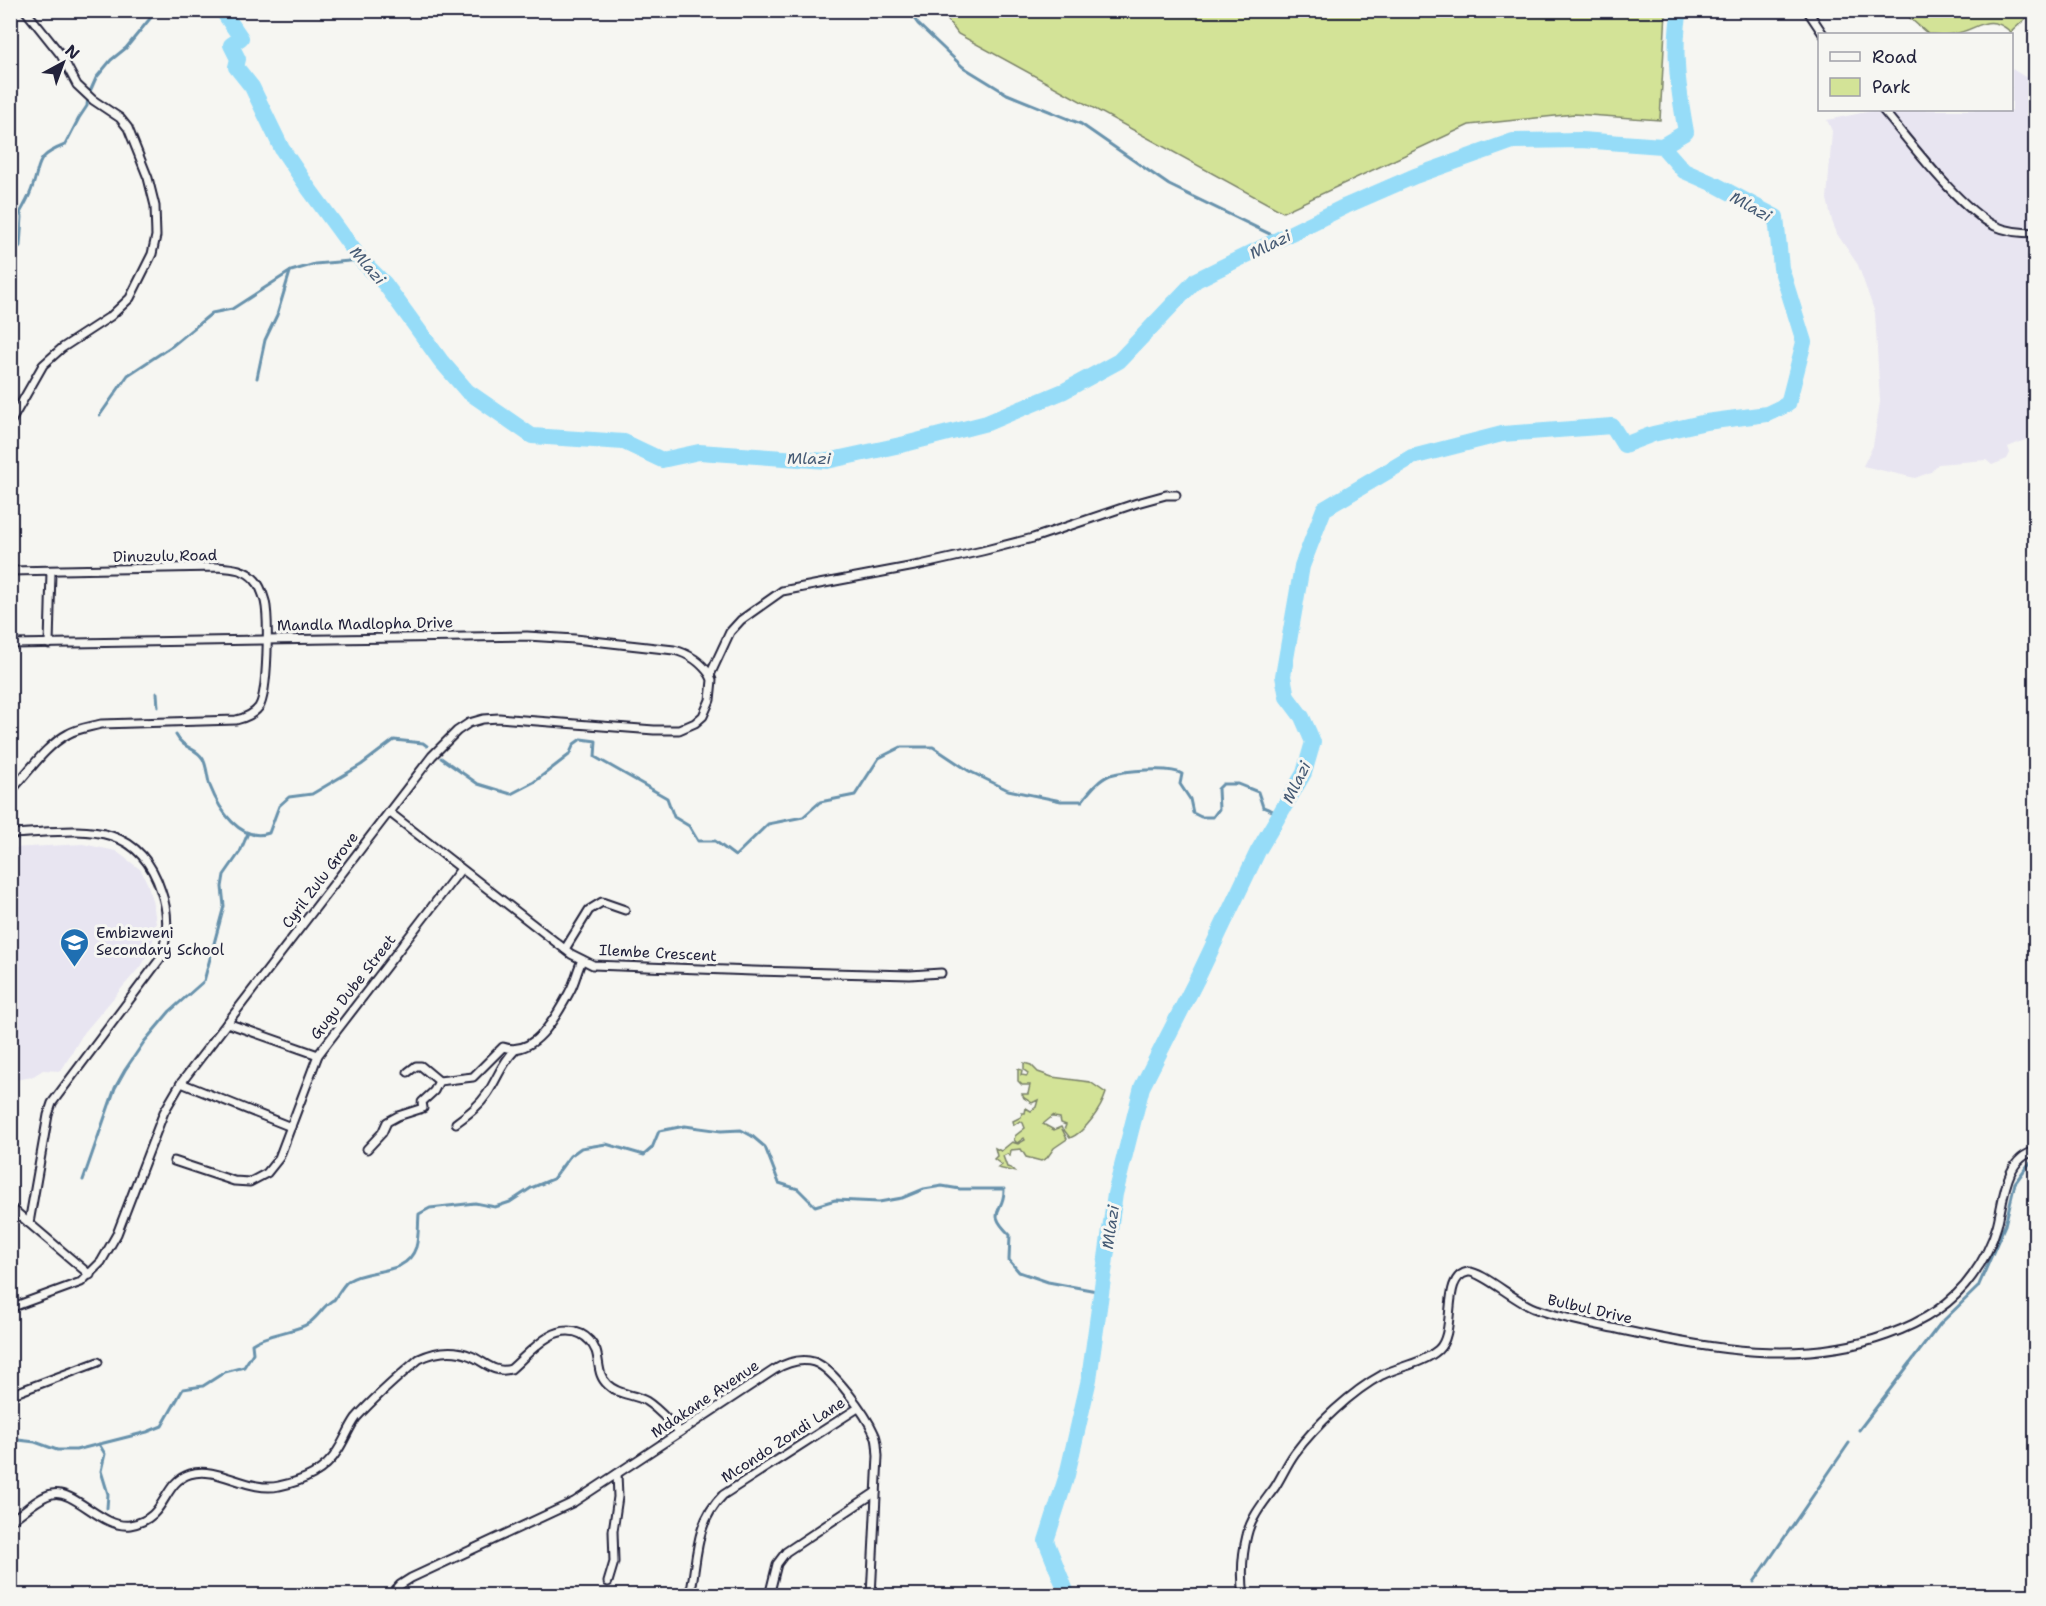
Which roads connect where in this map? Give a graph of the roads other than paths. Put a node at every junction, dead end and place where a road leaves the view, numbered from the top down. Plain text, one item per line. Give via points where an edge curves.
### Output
1 (25, 10) edge
2 (1807, 10) edge
3 (1821, 33) edge
4 (1884, 111) edge
5 (2036, 233) edge
6 (10, 423) edge
7 (1176, 495) dead end
8 (10, 571) edge
9 (51, 571) junction
10 (266, 639) junction
11 (10, 644) edge
12 (49, 644) junction
13 (710, 675) junction
14 (10, 792) edge
15 (389, 812) junction
16 (10, 834) edge
17 (461, 869) junction
18 (625, 910) dead end
19 (565, 949) junction
20 (582, 960) junction
21 (941, 974) dead end
22 (227, 1023) junction
23 (515, 1050) junction
24 (318, 1054) junction
25 (408, 1072) dead end
26 (439, 1081) junction
27 (181, 1083) junction
28 (456, 1123) dead end
29 (291, 1127) junction
30 (367, 1149) dead end
31 (2036, 1151) edge
32 (174, 1161) dead end
33 (10, 1207) edge
34 (29, 1223) junction
35 (90, 1275) junction
36 (10, 1308) edge
37 (98, 1362) dead end
38 (10, 1395) edge
39 (858, 1408) junction
40 (680, 1432) junction
41 (617, 1474) junction
42 (876, 1492) junction
43 (10, 1521) edge
44 (608, 1582) dead end
45 (390, 1596) edge
46 (690, 1596) edge
47 (769, 1596) edge
48 (871, 1596) edge
49 (1244, 1596) edge

1 - 6 street via 61,55 77,85 128,128 155,206 156,236 152,254 130,298 42,365
2 - 3 street
4 - 5 street via 1980,217 2007,231
7 - 13 street, Cyril Zulu Grove via 1137,503 1033,538 920,565 782,591 730,632
8 - 9 street, Dinuzulu Road
9 - 10 street, Dinuzulu Road via 216,567 242,570 256,580 261,590
9 - 12 street
10 - 12 street, Mandla Madlopha Drive
10 - 13 street, Mandla Madlopha Drive via 575,639 684,653
10 - 14 street, Dinuzulu Road via 263,698 251,715 236,720 101,724 80,729 55,743
11 - 12 street, Mandla Madlopha Drive
13 - 15 street, Cyril Zulu Grove via 712,691 707,708 695,723 679,730 499,718 469,723 432,756
15 - 17 street, Ilembe Crescent
15 - 22 street, Cyril Zulu Grove
16 - 34 street via 104,832 127,842 156,874 164,898 167,932 160,959 52,1103
17 - 19 street, Ilembe Crescent
17 - 24 street, Gugu Dube Street
18 - 19 street via 602,902 589,910
19 - 20 street, Ilembe Crescent
20 - 21 street, Ilembe Crescent via 615,967
20 - 23 street via 572,988 550,1023 533,1043
22 - 24 street
22 - 27 street, Cyril Zulu Grove
23 - 26 street via 503,1047 473,1077
23 - 28 street via 504,1060 473,1112
24 - 29 street, Gugu Dube Street
25 - 26 street via 421,1066
26 - 30 street via 422,1102 423,1108 387,1122
27 - 29 street
27 - 35 street, Cyril Zulu Grove via 164,1112 110,1249
29 - 32 street, Gugu Dube Street via 273,1167 250,1182 216,1177
31 - 49 street, Bulbul Drive via 2026,1154 2014,1166 1991,1241 1977,1269 1956,1295 1914,1324 1853,1344 1813,1351 1758,1352 1668,1340 1535,1309 1513,1299 1481,1275 1464,1274 1452,1291 1444,1344 1425,1359 1382,1376 1362,1390 1313,1431 1294,1455 1247,1535 1241,1576
33 - 34 street
34 - 35 street
35 - 36 street, Cyril Zulu Grove
37 - 38 street
39 - 40 street, Mdakane Avenue via 823,1367 808,1361 792,1362
39 - 42 street, Mdakane Avenue via 876,1438
39 - 46 street, Mcondo Zondi Lane via 715,1503 700,1533
40 - 41 street, Mdakane Avenue
40 - 43 street via 647,1402 609,1386 600,1373 592,1343 579,1333 563,1332 548,1337 504,1371 458,1352 446,1351 419,1359 357,1417 330,1462 302,1479 263,1487 191,1473 173,1485 153,1516 136,1524 117,1525 54,1493
41 - 44 street via 614,1562
41 - 45 street, Mdakane Avenue via 574,1502 411,1578
42 - 47 street via 786,1552 777,1564
42 - 48 street, Mdakane Avenue

